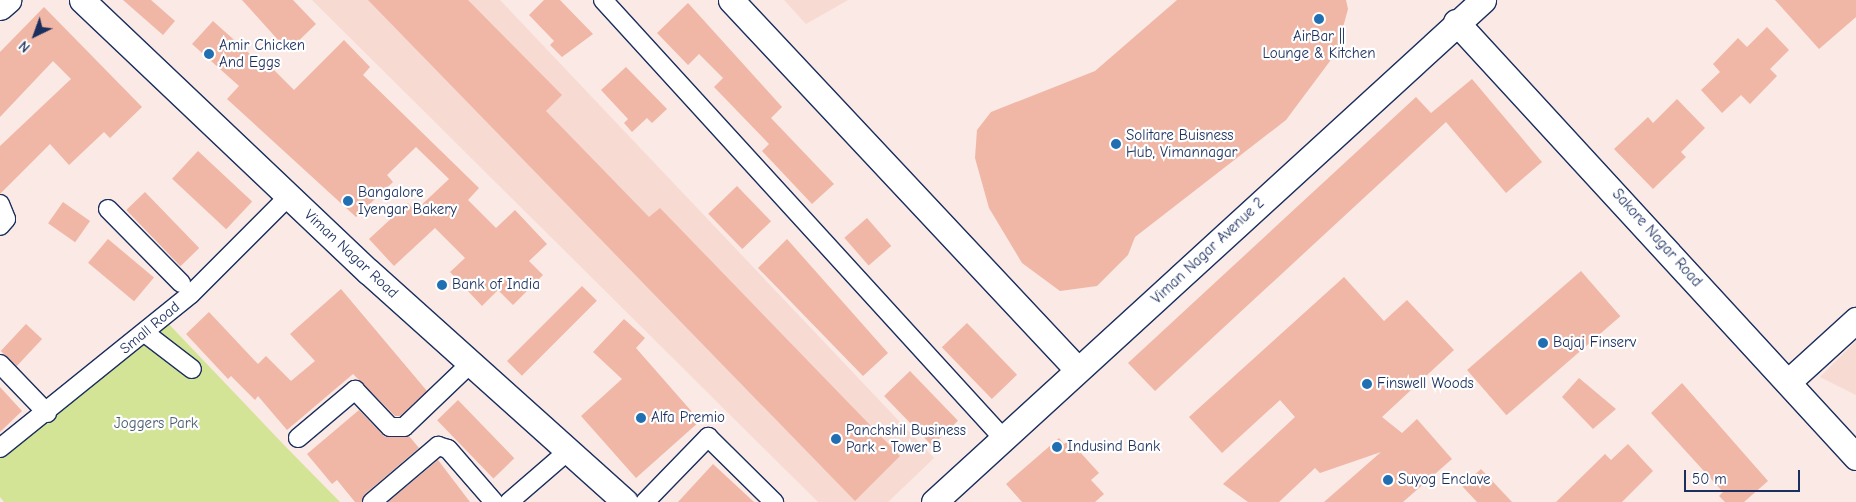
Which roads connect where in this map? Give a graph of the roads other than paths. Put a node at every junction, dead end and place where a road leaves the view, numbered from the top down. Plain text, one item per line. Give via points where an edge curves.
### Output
1 (8, 0) edge
2 (82, 0) edge
3 (603, 0) edge
4 (731, 0) edge
5 (1483, 0) edge
6 (0, 7) edge
7 (1456, 22) junction
8 (289, 196) junction
9 (0, 204) edge
10 (108, 209) dead end
11 (0, 226) edge
12 (181, 283) dead end
13 (1856, 320) edge
14 (145, 334) junction
15 (470, 363) junction
16 (0, 364) edge
17 (192, 369) dead end
18 (1078, 370) junction
19 (1789, 381) junction
20 (47, 413) junction
21 (298, 438) dead end
22 (1002, 438) junction
23 (0, 448) edge
24 (568, 451) junction
25 (1856, 457) edge
26 (372, 502) edge
27 (494, 502) edge
28 (509, 502) edge
29 (625, 502) edge
30 (645, 502) edge
31 (774, 502) edge
32 (934, 502) edge

1 - 6 street
2 - 8 street, Viman Nagar Road
3 - 22 street
4 - 18 street
5 - 7 street, Viman Nagar Avenue 2
7 - 18 street, Viman Nagar Avenue 2
7 - 19 street, Sakore Nagar Road
8 - 14 street, Small Road via 191,294
8 - 15 street, Viman Nagar Road
9 - 11 street via 6,219
10 - 12 street
13 - 19 street
14 - 17 street
14 - 20 street, Small Road
15 - 21 street via 404,427 390,427 355,390
15 - 24 street, Viman Nagar Road
16 - 20 street
18 - 22 street, Viman Nagar Avenue 2
19 - 25 street, Sakore Nagar Road
20 - 23 street, Small Road
22 - 32 street, Viman Nagar Avenue 2
24 - 28 street
24 - 29 street, Viman Nagar Road
26 - 27 street via 438,446 448,449
30 - 31 street via 708,438

